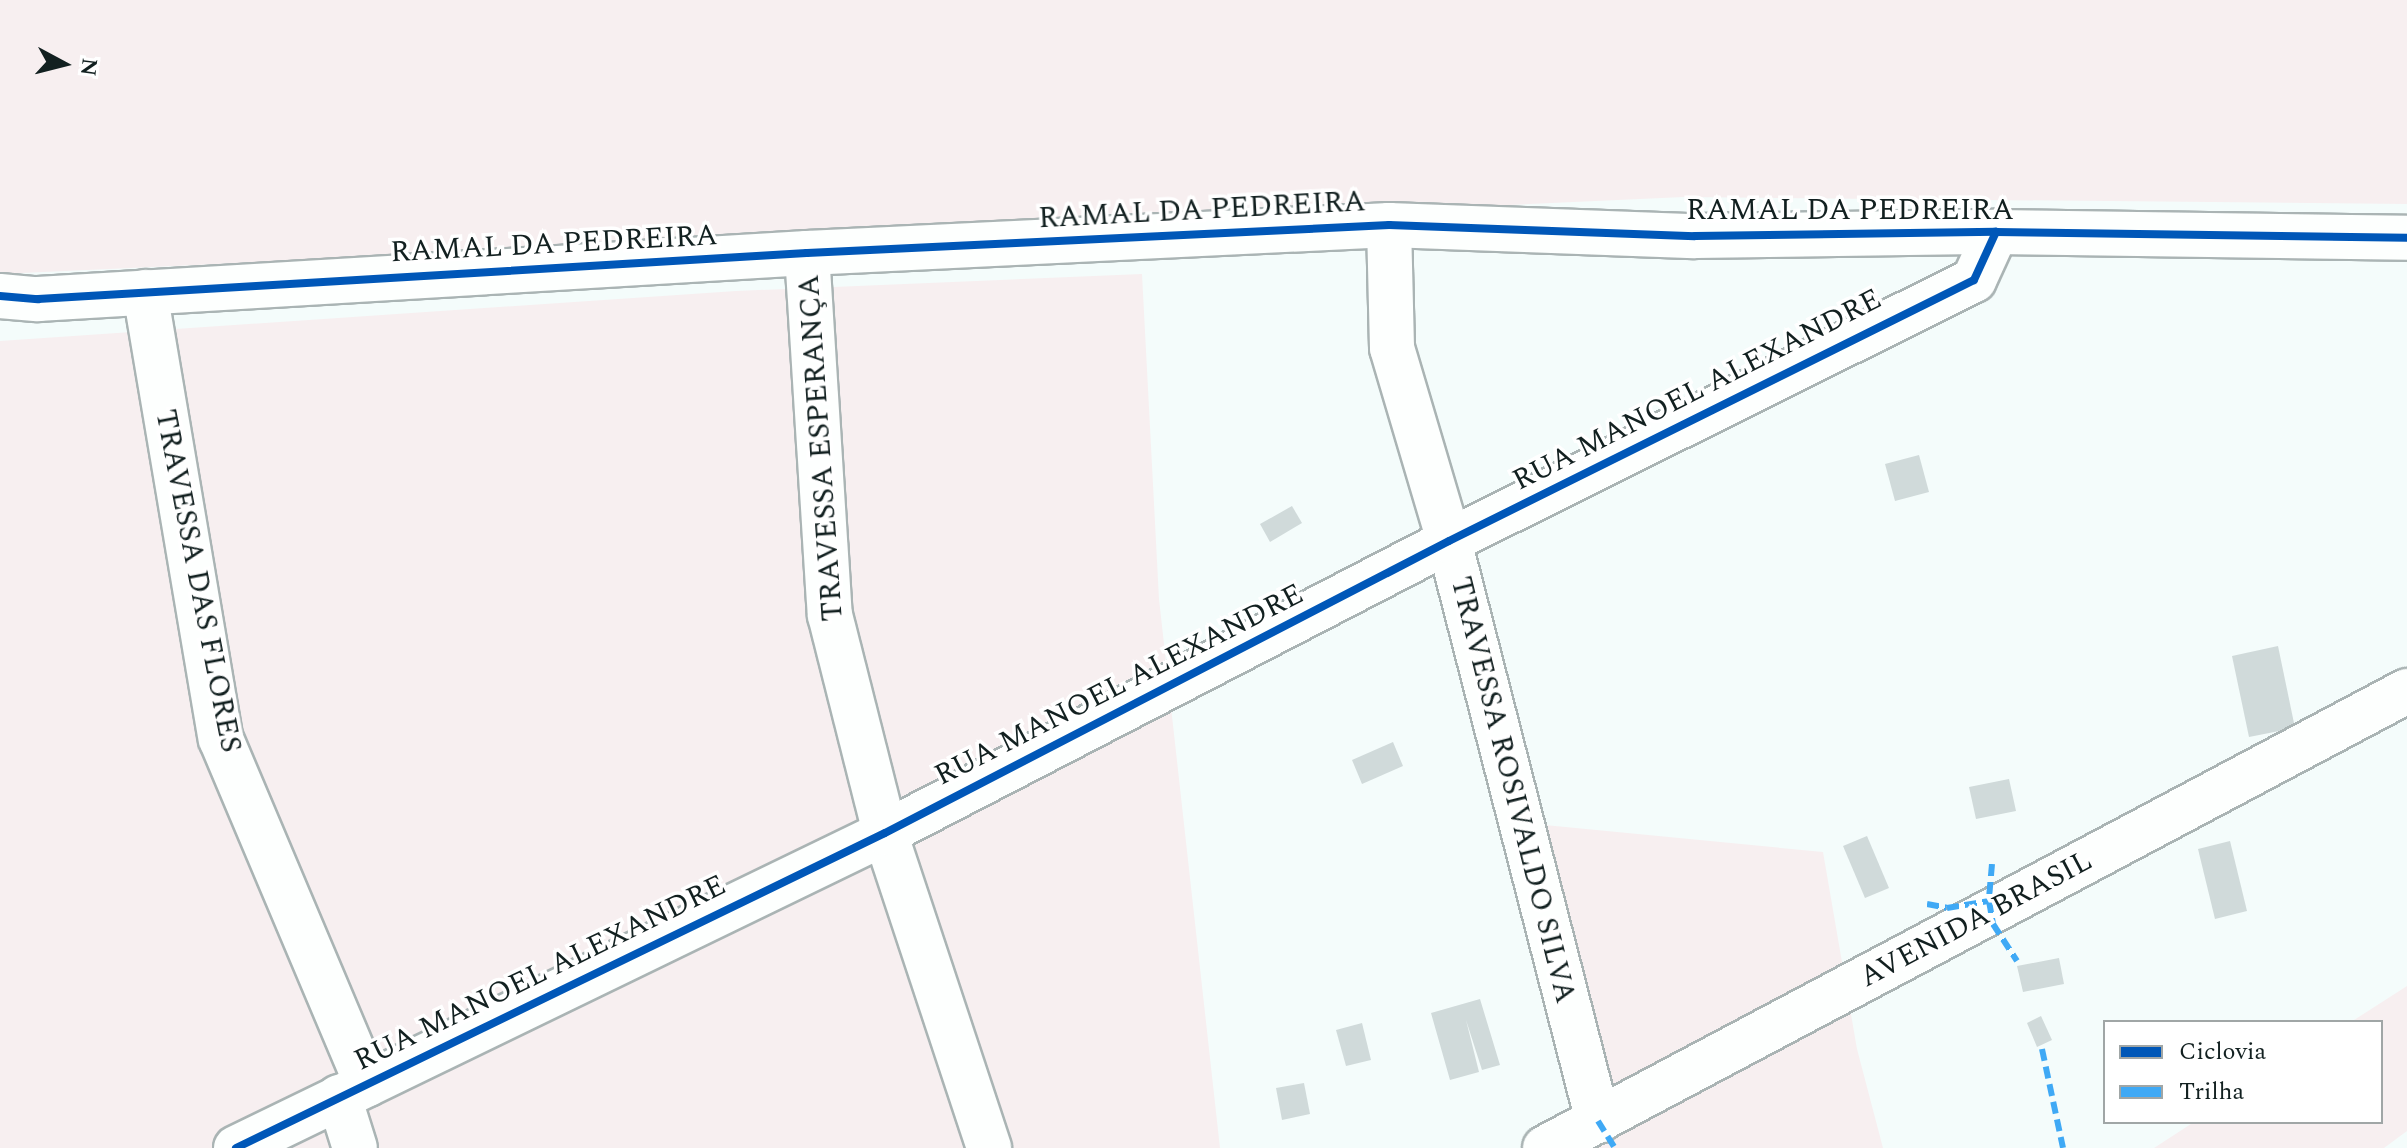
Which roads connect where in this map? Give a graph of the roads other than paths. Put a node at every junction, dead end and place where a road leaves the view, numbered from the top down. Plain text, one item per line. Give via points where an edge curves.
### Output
1 (1389, 225) junction
2 (1996, 232) junction
3 (2407, 238) edge
4 (807, 253) junction
5 (145, 292) junction
6 (0, 296) edge
7 (1449, 541) junction
8 (2407, 691) edge
9 (885, 833) junction
10 (353, 1090) junction
11 (1598, 1121) junction
12 (236, 1148) edge
13 (355, 1148) edge
14 (989, 1148) edge
15 (1545, 1148) edge

1 - 2 street, RAMAL DA PEDREIRA via 1695,236
1 - 4 street, RAMAL DA PEDREIRA
1 - 7 street, TRAVESSA ROSIVALDO SILVA via 1392,348
2 - 3 street, RAMAL DA PEDREIRA
2 - 7 street, RUA MANOEL ALEXANDRE via 1974,280
4 - 5 street, RAMAL DA PEDREIRA
4 - 9 street, TRAVESSA ESPERANÇA via 830,615
5 - 6 street, RAMAL DA PEDREIRA via 38,299
5 - 10 street, TRAVESSA DAS FLORES via 221,739
7 - 9 street, RUA MANOEL ALEXANDRE
7 - 11 street, TRAVESSA ROSIVALDO SILVA
8 - 11 street, AVENIDA BRASIL
9 - 10 street, RUA MANOEL ALEXANDRE
9 - 14 street, TRAVESSA ESPERANÇA
10 - 12 street, RUA MANOEL ALEXANDRE
10 - 13 street, TRAVESSA DAS FLORES
11 - 15 street, AVENIDA BRASIL

